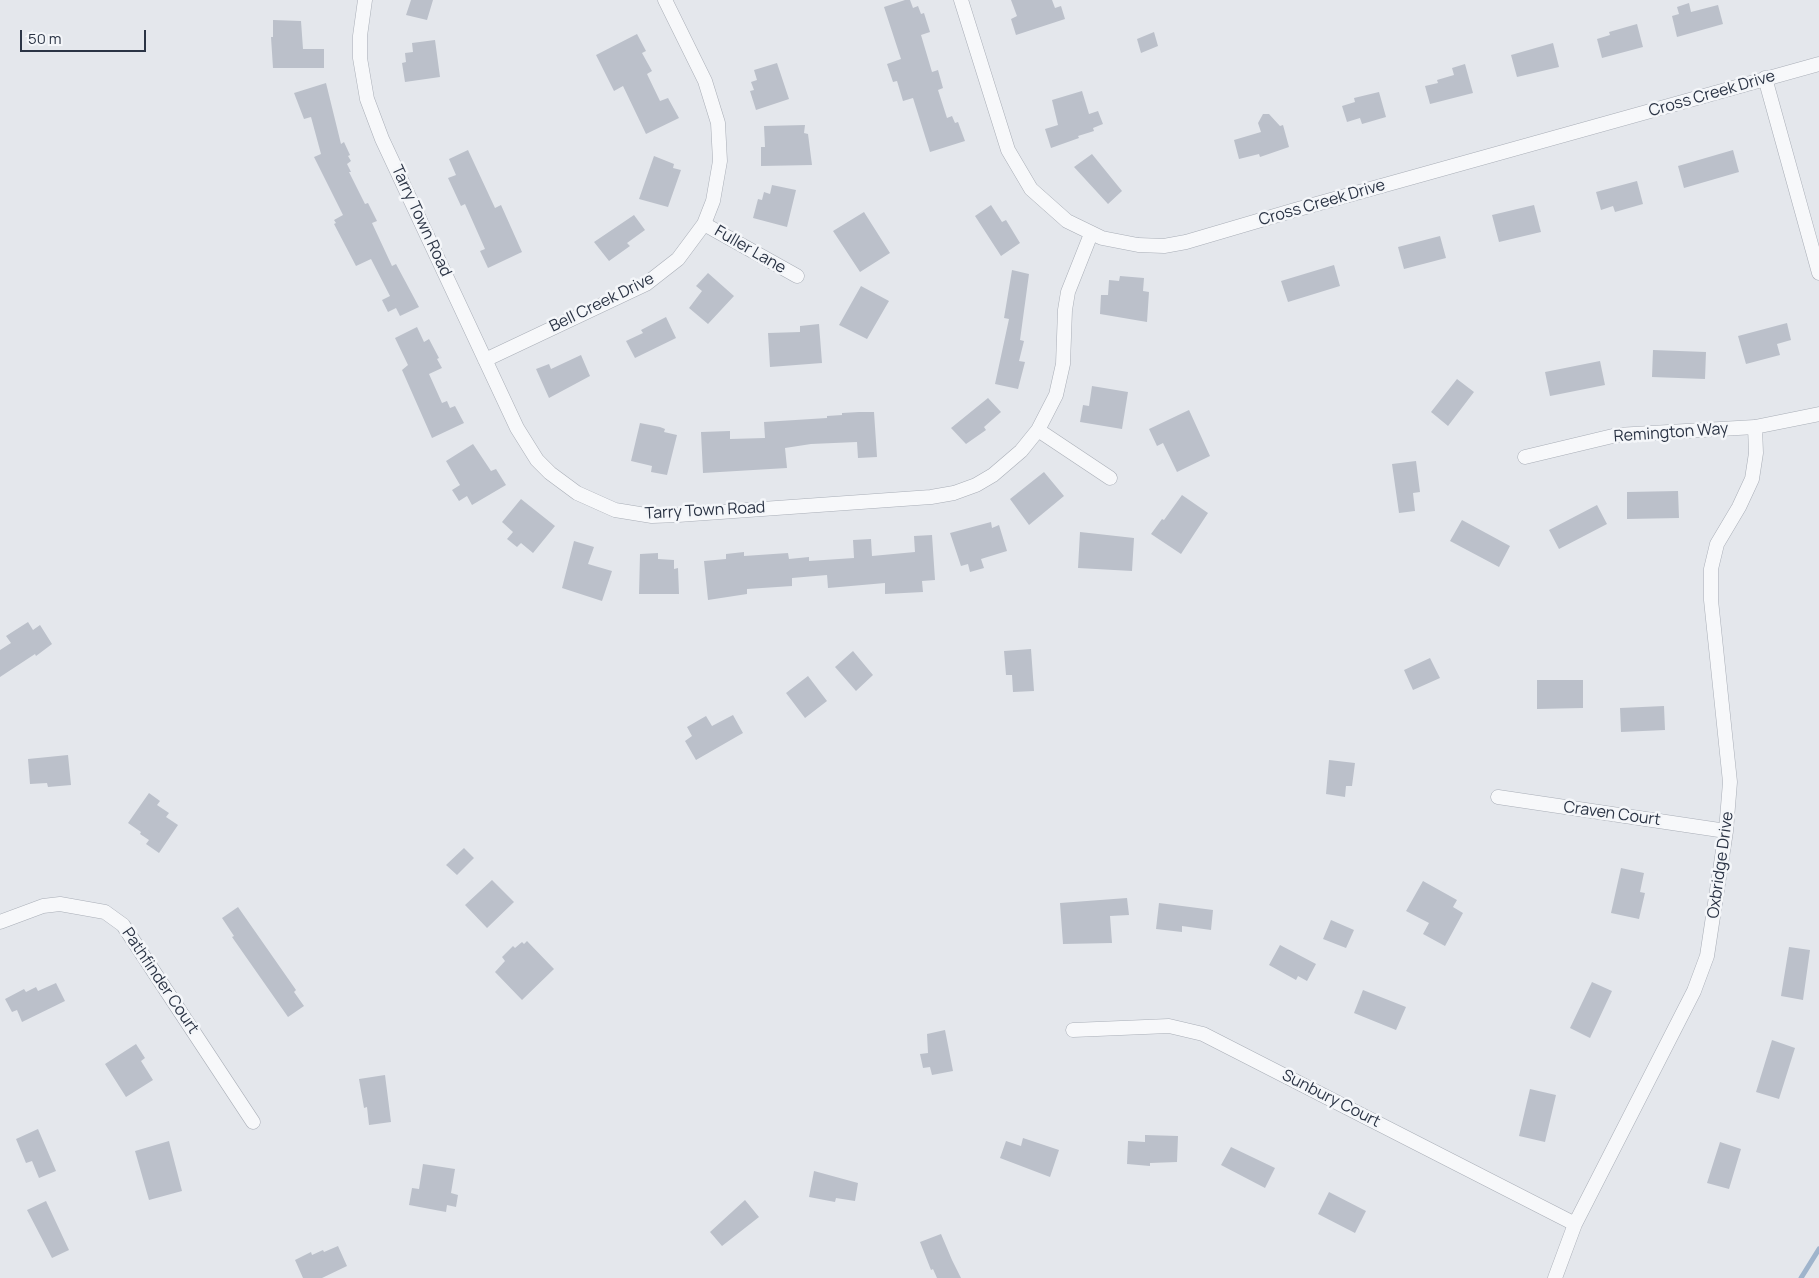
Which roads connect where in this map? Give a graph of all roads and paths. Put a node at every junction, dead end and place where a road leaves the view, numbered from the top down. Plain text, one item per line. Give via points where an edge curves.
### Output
1 (365, 0) edge
2 (665, 0) edge
3 (961, 0) edge
4 (1819, 64) edge
5 (1765, 78) junction
6 (704, 224) junction
7 (1091, 234) junction
8 (1819, 273) edge
9 (797, 276) dead end
10 (485, 360) junction
11 (1819, 414) edge
12 (1755, 427) junction
13 (1038, 430) junction
14 (1525, 457) dead end
15 (1110, 478) dead end
16 (1498, 797) dead end
17 (1726, 831) junction
18 (0, 922) edge
19 (1073, 1030) dead end
20 (253, 1122) dead end
21 (1575, 1224) junction
22 (1555, 1278) edge

1 - 10 street, Tarry Town Road via 360,58 367,99 382,139
2 - 6 street, Bell Creek Drive via 705,81 718,122 720,168
3 - 7 street, Cross Creek Drive via 1008,150 1022,177 1055,212
4 - 5 street, Cross Creek Drive
5 - 7 street, Cross Creek Drive via 1186,242 1138,246
5 - 8 street
6 - 9 street, Fuller Lane
6 - 10 street, Bell Creek Drive via 678,259 646,284
7 - 13 street, Tarry Town Road via 1068,292 1062,378
10 - 13 street, Tarry Town Road via 517,428 550,474 594,502 633,514 688,514 954,493 976,485 1007,464
11 - 12 street, Remington Way
12 - 14 street, Remington Way via 1617,435
12 - 17 street, Oxbridge Drive via 1752,479 1717,544 1711,570 1729,767
13 - 15 street
16 - 17 street, Craven Court
17 - 21 street, Oxbridge Drive via 1702,973
18 - 20 street, Pathfinder Court via 43,906 60,904 105,912 124,925
19 - 21 street, Sunbury Court via 1169,1026 1203,1034
21 - 22 street, Oxbridge Drive

